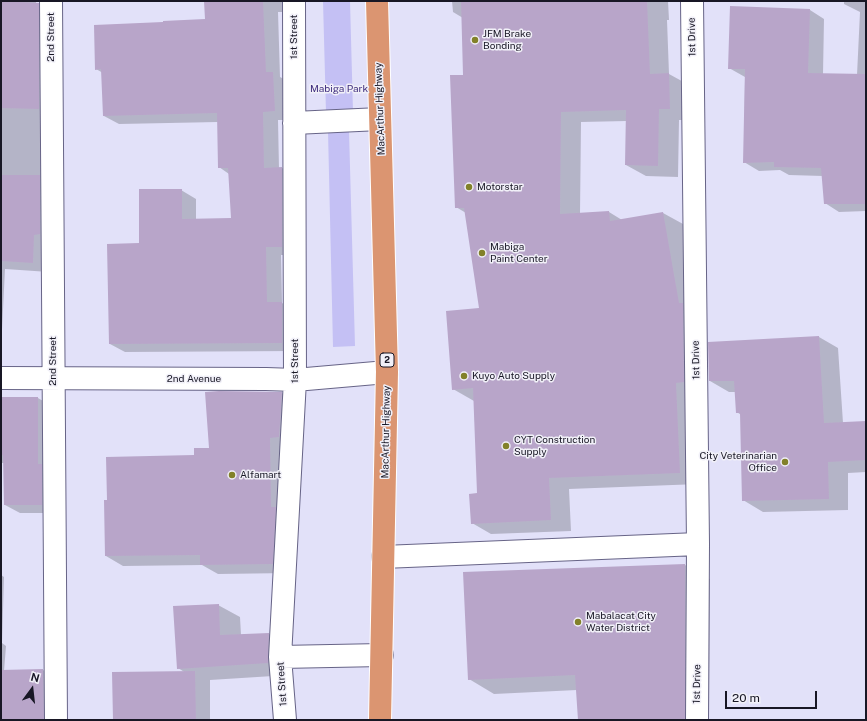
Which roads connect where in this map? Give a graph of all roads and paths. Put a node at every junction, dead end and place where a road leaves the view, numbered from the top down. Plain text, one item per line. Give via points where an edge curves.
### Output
1 (51, 1) edge
2 (294, 1) edge
3 (377, 1) edge
4 (692, 1) edge
5 (380, 119) junction
6 (294, 124) junction
7 (387, 372) junction
8 (1, 378) edge
9 (53, 379) junction
10 (295, 380) junction
11 (698, 544) junction
12 (383, 557) junction
13 (382, 655) junction
14 (280, 657) junction
15 (56, 720) edge
16 (285, 720) edge
17 (380, 720) edge
18 (697, 720) edge

1 - 9 street, 2nd Street
2 - 6 street, 1st Street
3 - 5 highway, MacArthur Highway / 2
4 - 11 street, 1st Drive
5 - 6 street
5 - 7 highway, MacArthur Highway / 2
6 - 10 street, 1st Street
7 - 10 street, 2nd Avenue
7 - 12 highway, MacArthur Highway / 2
8 - 9 street, 2nd Avenue
9 - 10 street, 2nd Avenue
9 - 15 street, 2nd Street
10 - 14 street, 1st Street
11 - 12 street
11 - 18 street, 1st Drive
12 - 13 highway, MacArthur Highway / 2
13 - 14 street
13 - 17 highway, MacArthur Highway / 2
14 - 16 street, 1st Street

